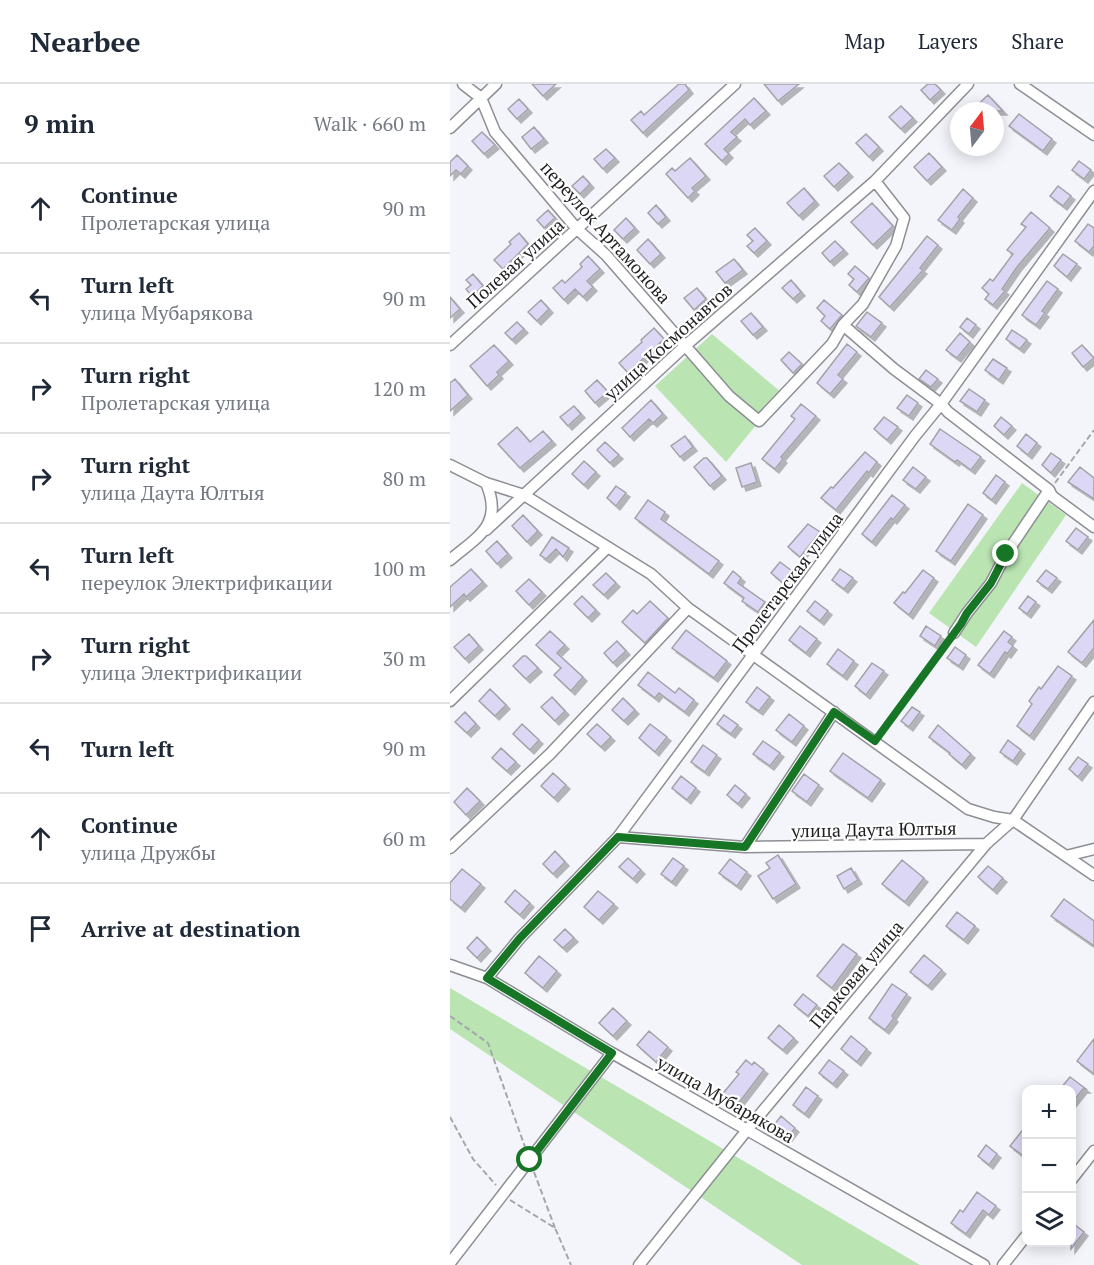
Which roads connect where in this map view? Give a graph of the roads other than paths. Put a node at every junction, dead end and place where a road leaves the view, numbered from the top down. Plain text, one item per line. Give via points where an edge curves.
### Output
1 (463, 84) edge
2 (496, 84) edge
3 (735, 84) edge
4 (968, 84) edge
5 (1020, 84) edge
6 (481, 98) junction
7 (450, 129) edge
8 (1094, 135) edge
9 (875, 181) junction
10 (1094, 191) edge
11 (577, 229) junction
12 (843, 326) junction
13 (450, 345) edge
14 (685, 346) junction
15 (941, 404) junction
16 (450, 465) edge
17 (486, 483) junction
18 (1049, 490) junction
19 (524, 495) junction
20 (1094, 527) edge
21 (486, 530) junction
22 (608, 548) junction
23 (450, 560) edge
24 (688, 608) junction
25 (954, 633) road end
26 (752, 655) junction
27 (450, 701) edge
28 (1094, 702) edge
29 (834, 712) junction
30 (1013, 820) junction
31 (618, 837) junction
32 (986, 844) junction
33 (745, 847) junction
34 (450, 848) edge
35 (1094, 849) edge
36 (1066, 856) junction
37 (1094, 875) edge
38 (450, 965) edge
39 (487, 978) junction
40 (612, 1053) junction
41 (747, 1130) junction
42 (1094, 1151) edge
43 (1076, 1173) edge
44 (1022, 1241) edge
45 (450, 1263) edge
46 (639, 1265) edge
47 (984, 1265) edge
48 (1003, 1265) edge

1 - 6 street, переулок Артамонова
2 - 6 street
3 - 11 street, Полевая улица
4 - 9 street, улица Космонавтов
5 - 8 street
6 - 7 street
6 - 11 street, переулок Артамонова via 495,132
9 - 12 street via 904,218 896,246 863,304
9 - 14 street, улица Космонавтов
10 - 15 street, Пролетарская улица
11 - 13 street, Полевая улица
11 - 14 street, переулок Артамонова via 606,255
12 - 14 street, переулок Артамонова via 832,344 759,422 729,396
12 - 15 street
14 - 19 street, улица Космонавтов
15 - 18 street
15 - 26 street, Пролетарская улица
16 - 17 street
17 - 19 street
17 - 21 street via 492,515
18 - 20 street
18 - 25 street via 991,583
19 - 21 street, улица Космонавтов
19 - 22 street
21 - 23 street, улица Космонавтов
22 - 24 street via 651,574
22 - 27 street
24 - 26 street
24 - 34 street via 550,754
26 - 29 street
26 - 31 street, Пролетарская улица
28 - 30 street, Парковая улица
29 - 30 street via 968,809
29 - 33 street
30 - 32 street, Парковая улица
30 - 36 street
31 - 33 street, улица Даута Юлтыя
31 - 39 street, Пролетарская улица via 520,938
32 - 33 street, улица Даута Юлтыя
32 - 41 street, Парковая улица
35 - 36 street
36 - 37 street
38 - 39 street, улица Мубарякова
39 - 40 street, улица Мубарякова
40 - 41 street, улица Мубарякова
40 - 45 street
41 - 46 street, Парковая улица
41 - 47 street, улица Мубарякова
42 - 43 street
44 - 48 street

